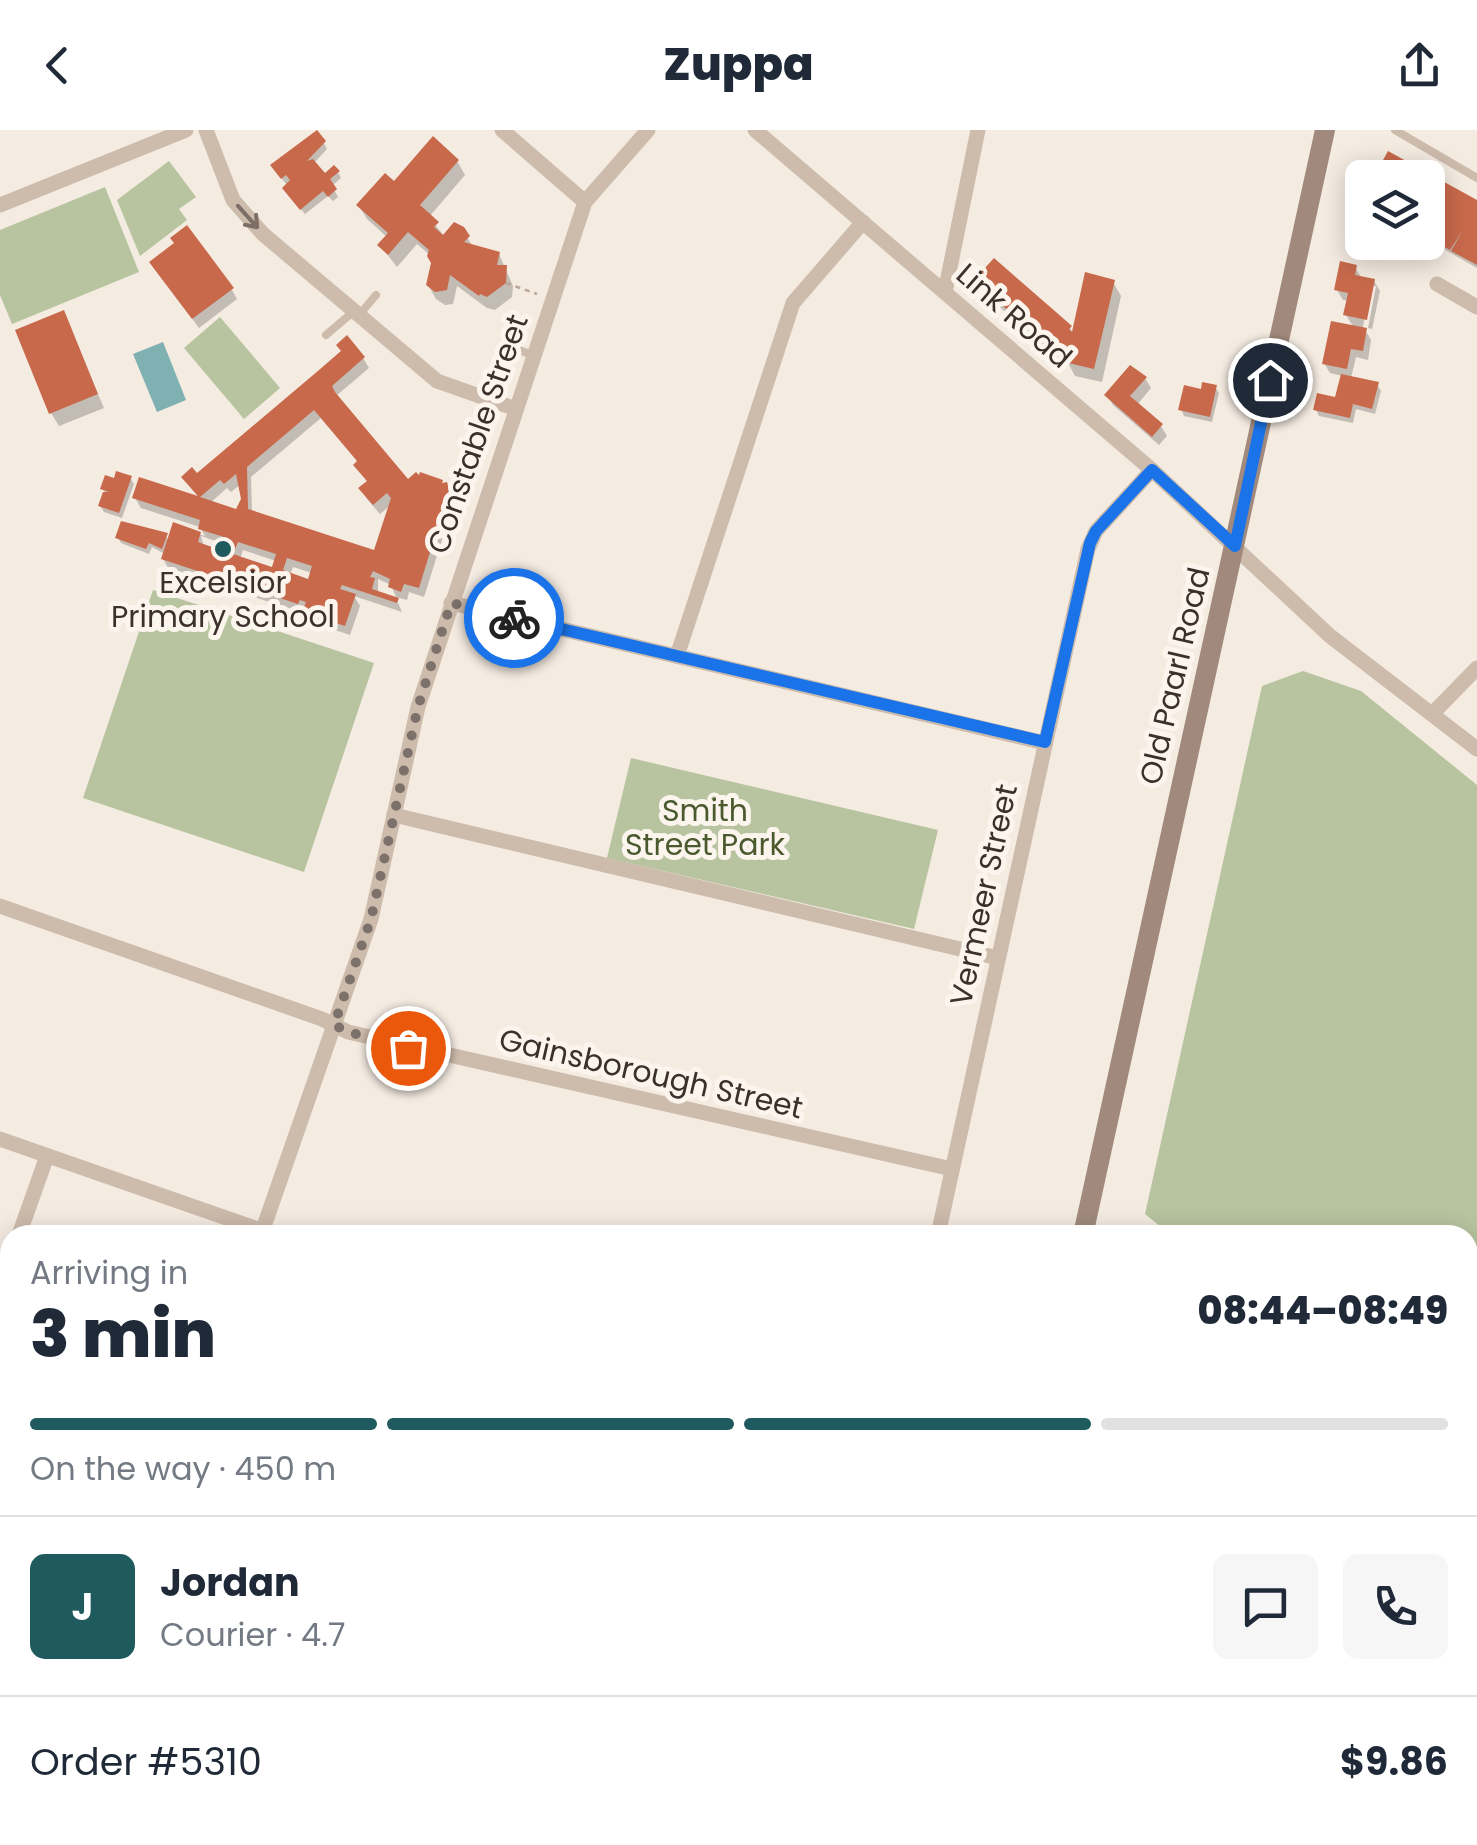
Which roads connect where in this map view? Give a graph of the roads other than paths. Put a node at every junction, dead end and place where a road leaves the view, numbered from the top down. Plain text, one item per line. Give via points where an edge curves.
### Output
1 (186, 130) edge
2 (206, 130) edge
3 (502, 130) edge
4 (648, 130) edge
5 (755, 130) edge
6 (978, 130) edge
7 (1325, 130) edge
8 (1395, 130) edge
9 (1477, 178) edge
10 (585, 202) junction
11 (0, 205) edge
12 (863, 222) junction
13 (1437, 284) dead end
14 (944, 292) junction
15 (376, 295) dead end
16 (1477, 307) edge
17 (357, 313) junction
18 (326, 335) dead end
19 (512, 348) dead end
20 (534, 356) junction
21 (516, 409) junction
22 (1152, 470) junction
23 (1235, 546) junction
24 (451, 603) junction
25 (677, 656) junction
26 (1477, 668) edge
27 (1433, 713) junction
28 (1045, 742) junction
29 (1477, 749) edge
30 (394, 815) junction
31 (0, 906) edge
32 (998, 958) junction
33 (334, 1025) junction
34 (0, 1139) edge
35 (47, 1156) junction
36 (952, 1169) junction
37 (23, 1225) edge
38 (241, 1225) edge
39 (269, 1225) edge
40 (940, 1225) edge
41 (1085, 1225) edge

1 - 11 street
2 -> 17 street via 244,216
3 - 10 street
4 - 10 street, Constable Street
5 - 12 street, Link Road
6 - 14 street
7 - 23 main road, Old Paarl Road
8 - 9 lane
10 - 20 street, Constable Street
12 - 14 street, Link Road
12 - 25 street via 790,312
13 - 16 street
14 - 22 street, Link Road
15 - 17 lane
17 - 18 lane
17 - 21 street via 438,381
19 - 20 lane
20 - 21 street, Constable Street
21 - 24 street, Constable Street
22 - 23 street, Link Road
22 - 28 street, Vermeer Street via 1090,543
23 - 27 street, Link Road via 1330,636
23 - 41 main road, Old Paarl Road
24 - 25 street
24 - 30 street, Constable Street
25 - 28 street
26 - 27 street
27 - 29 street, Link Road
28 - 32 street, Vermeer Street
30 - 32 street
30 - 33 street, Constable Street via 371,919
31 - 33 street, Gainsborough Street
32 - 36 street, Vermeer Street
33 - 36 street, Gainsborough Street via 408,1048
33 - 39 street, Constable Street
34 - 35 street
35 - 37 street
35 - 38 street
36 - 40 street, Vermeer Street

